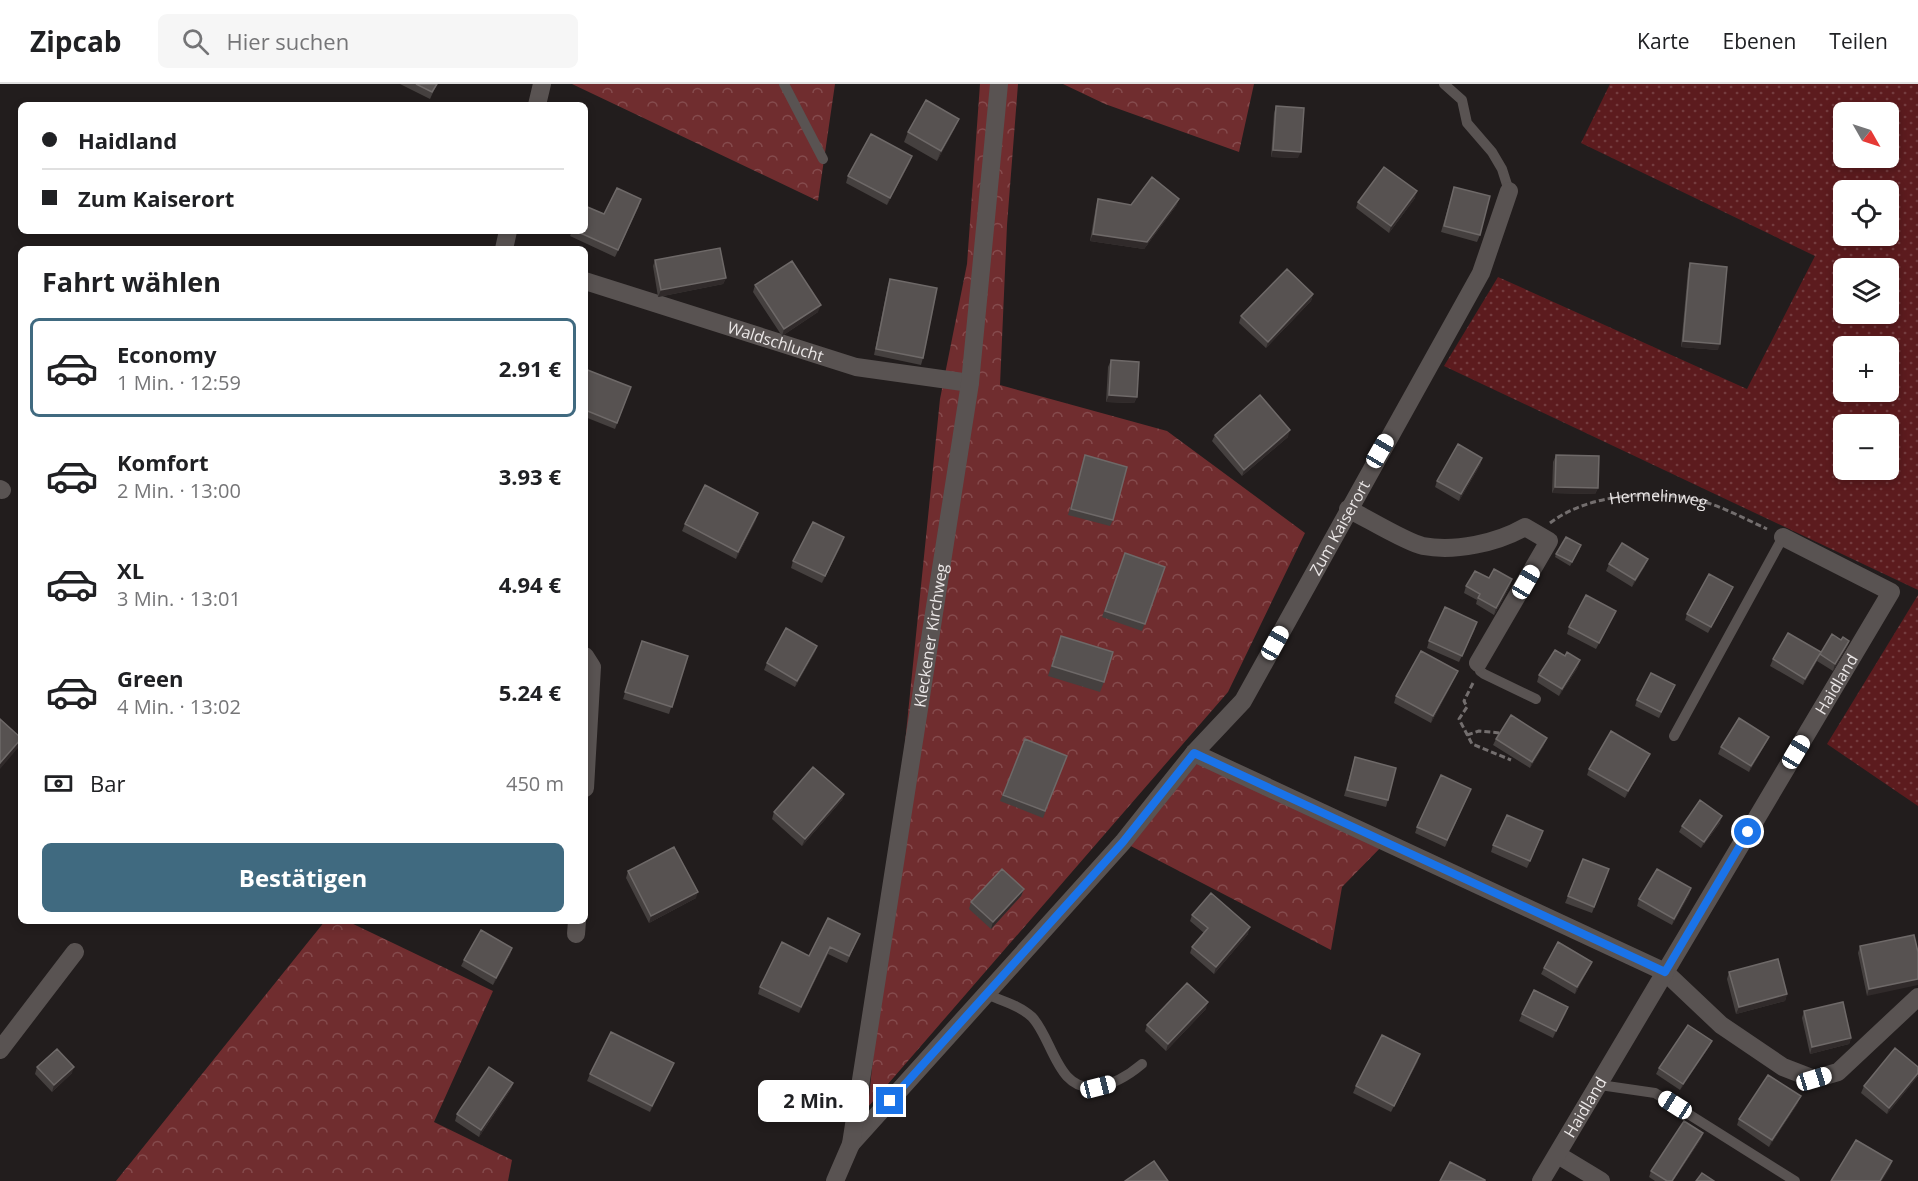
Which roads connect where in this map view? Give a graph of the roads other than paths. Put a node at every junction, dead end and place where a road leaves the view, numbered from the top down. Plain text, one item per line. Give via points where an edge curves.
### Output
1 (542, 84) edge
2 (784, 84) edge
3 (999, 84) edge
4 (1444, 84) edge
5 (538, 102) edge
6 (823, 159) dead end
7 (1509, 191) joint
8 (588, 282) edge
9 (970, 382) junction
10 (1348, 508) junction
11 (1783, 537) joint
12 (588, 661) edge
13 (1480, 667) joint
14 (1536, 699) dead end
15 (588, 736) edge
16 (1674, 736) dead end
17 (1194, 753) junction
18 (75, 952) dead end
19 (1665, 972) junction
20 (986, 994) junction
21 (1918, 997) edge
22 (0, 1050) edge
23 (1142, 1064) dead end
24 (1600, 1085) junction
25 (851, 1144) junction
26 (1558, 1155) junction
27 (835, 1181) edge
28 (1541, 1181) edge
29 (1601, 1181) edge
30 (1794, 1181) edge

1 - 5 street
2 - 6 lane
3 - 9 street, Kleckener Kirchweg
4 - 7 lane via 1462,100 1467,123 1492,152
7 - 10 street, Zum Kaiserort via 1481,273
8 - 9 street, Waldschlucht via 856,367
9 - 25 street, Kleckener Kirchweg
10 - 13 street via 1422,546 1462,546 1506,538 1525,526 1549,541
10 - 17 street, Zum Kaiserort via 1243,701
11 - 16 lane
11 - 19 street, Haidland via 1891,592
12 - 15 street via 592,667
13 - 14 lane
17 - 19 street
17 - 20 street, Zum Kaiserort via 1123,842
18 - 22 street
19 - 21 street via 1721,1025 1783,1067 1814,1079 1838,1072
19 - 24 street, Haidland
20 - 23 lane via 1017,1006 1034,1019 1064,1074 1075,1084 1091,1088 1111,1084
20 - 25 street, Zum Kaiserort
24 - 26 street, Haidland
24 - 30 lane via 1655,1093
25 - 27 street, Kleckener Kirchweg
26 - 28 street, Haidland
26 - 29 street

